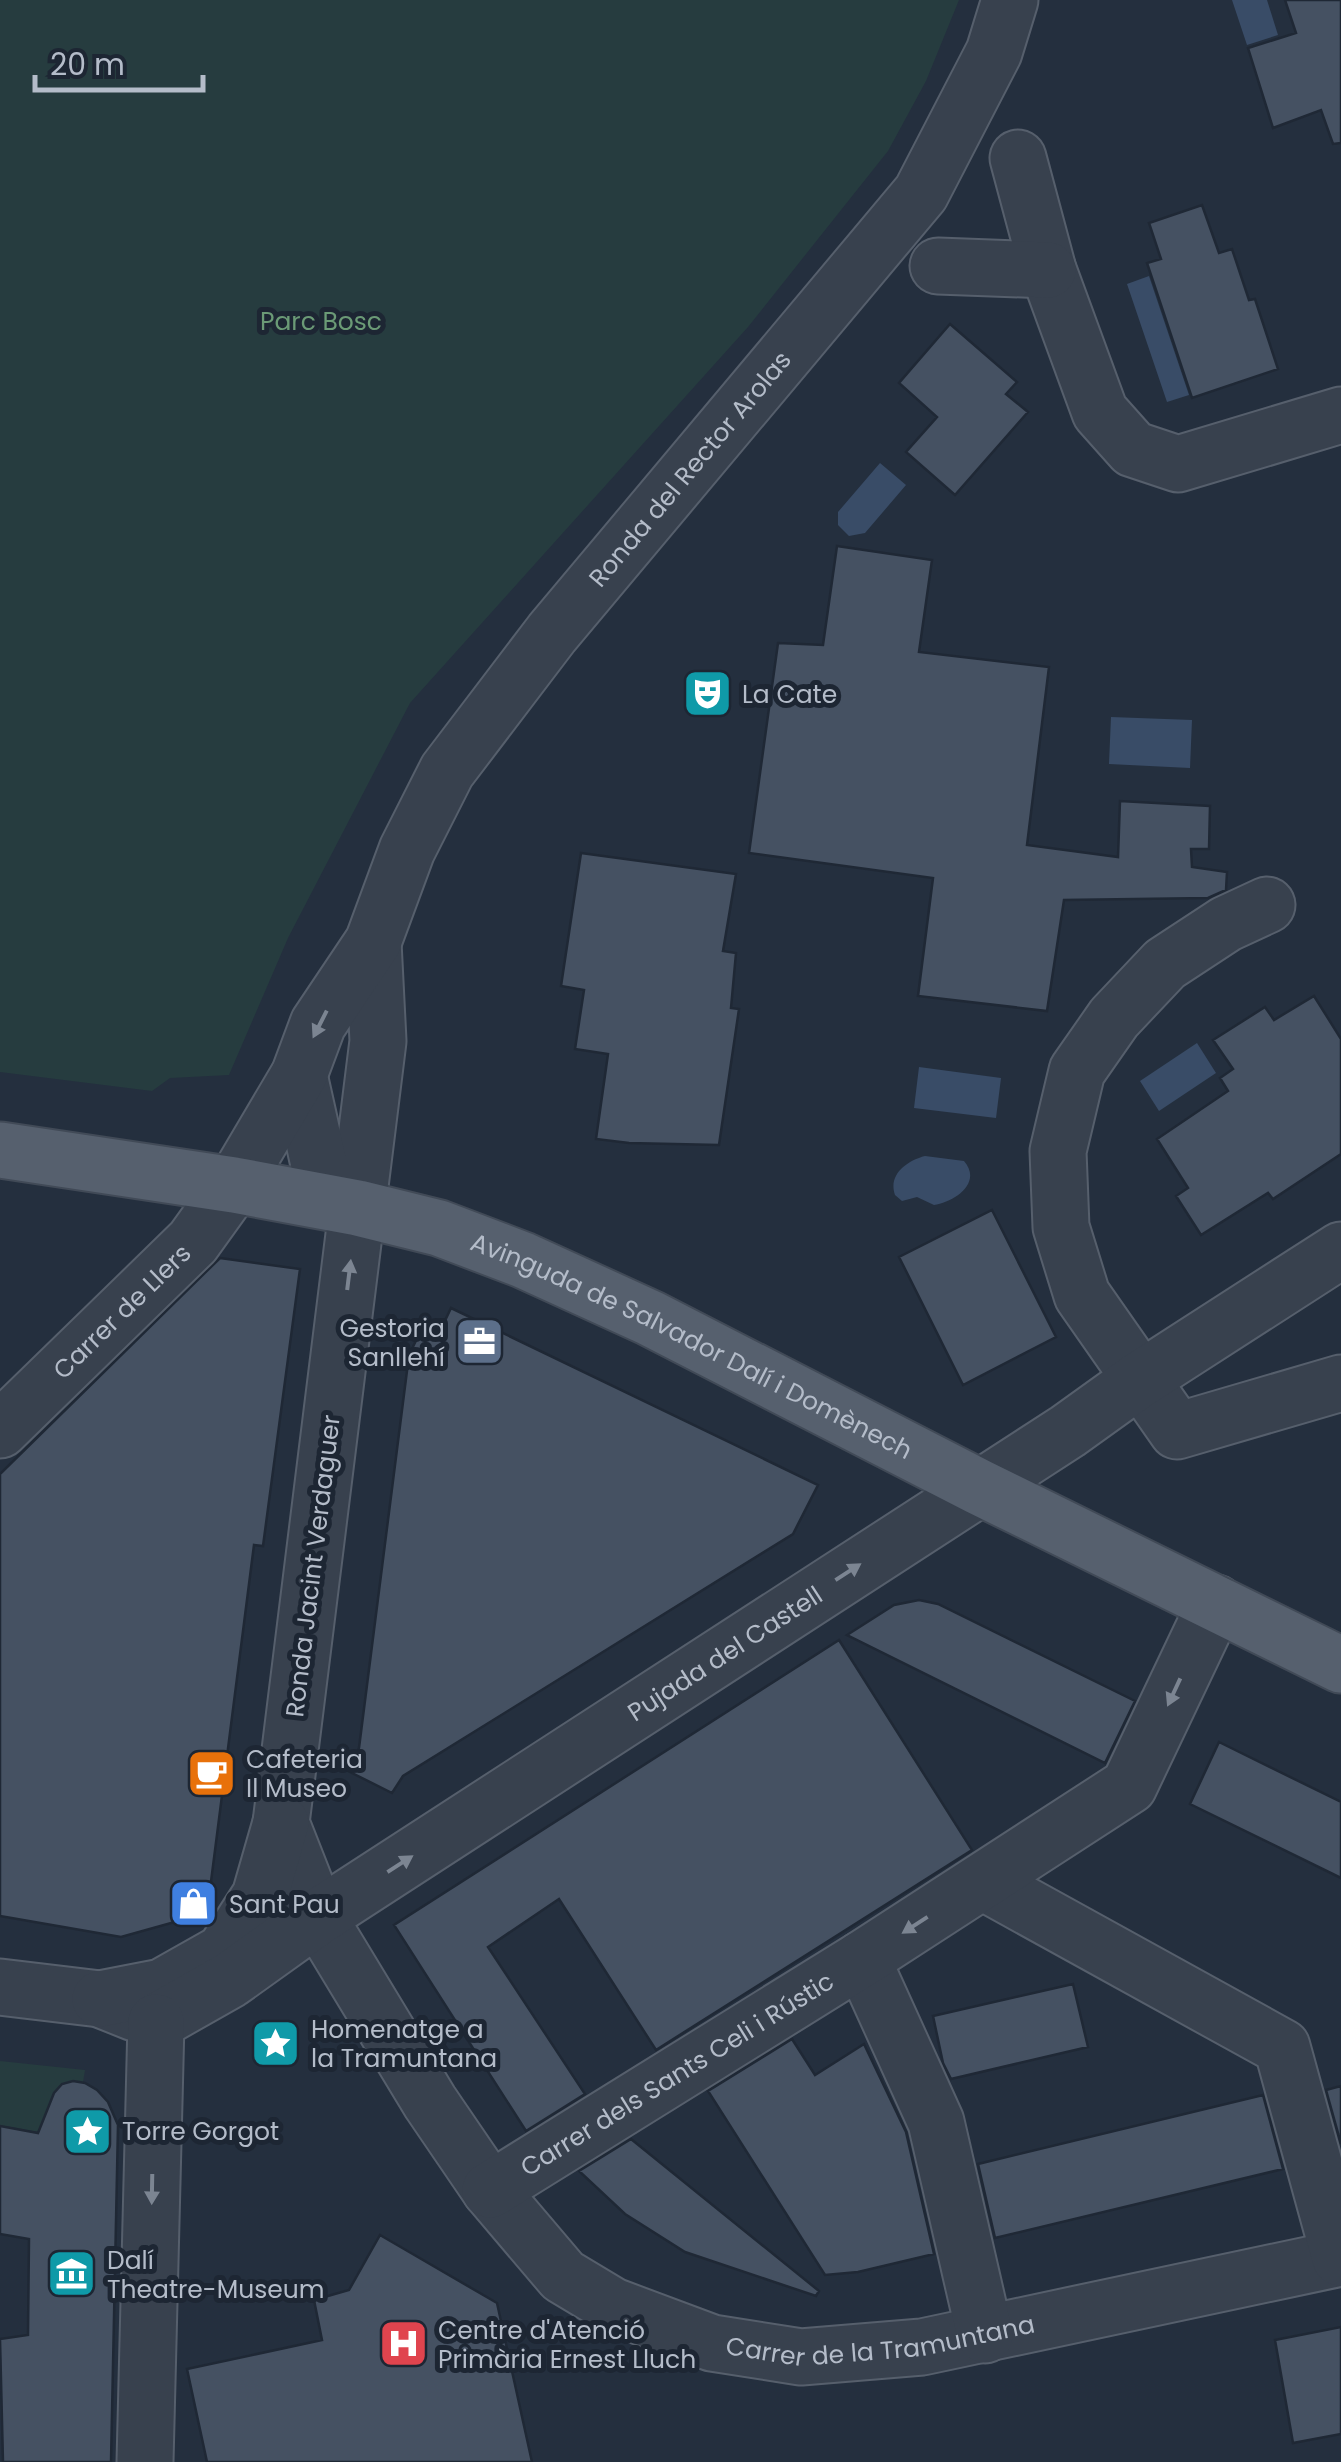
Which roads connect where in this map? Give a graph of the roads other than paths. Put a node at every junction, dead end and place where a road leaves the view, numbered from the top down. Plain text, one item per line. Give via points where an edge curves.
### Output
1 (1010, 0) edge
2 (1018, 158) dead end
3 (938, 266) dead end
4 (1048, 270) junction
5 (1341, 416) edge
6 (1267, 905) dead end
7 (373, 942) junction
8 (300, 1075) junction
9 (0, 1150) edge
10 (234, 1185) junction
11 (358, 1208) junction
12 (1341, 1250) edge
13 (1139, 1380) junction
14 (1341, 1384) edge
15 (0, 1430) edge
16 (979, 1487) junction
17 (1216, 1604) junction
18 (1341, 1665) edge
19 (281, 1823) junction
20 (983, 1882) junction
21 (318, 1917) junction
22 (862, 1959) junction
23 (0, 1988) edge
24 (100, 1999) junction
25 (156, 2022) junction
26 (490, 2190) junction
27 (1341, 2258) edge
28 (985, 2334) junction
29 (145, 2462) edge

1 - 7 street, Ronda del Rector Arolas via 994,52 921,193 552,633 447,771 406,850
2 - 4 street
3 - 4 street
4 - 5 street via 1100,412 1134,449 1178,464
6 - 13 street via 1165,964 1114,1018 1077,1071 1058,1151 1061,1227 1082,1295
7 -> 8 street, Ronda del Rector Arolas via 318,1024
7 - 11 street, Ronda del Rector Arolas via 378,1041
8 - 10 street, Ronda del Rector Arolas
8 - 11 street via 320,1169
9 - 10 main road, Avinguda de Salvador Dalí i Domènech
10 - 11 main road, Avinguda de Salvador Dalí i Domènech
10 - 15 street, Carrer de Llers via 193,1242
11 - 16 main road, Avinguda de Salvador Dalí i Domènech via 439,1228 523,1260
19 -> 11 street, Ronda Jacint Verdaguer
12 - 13 street, Pujada del Castell
13 - 14 street via 1177,1432
13 - 16 street, Pujada del Castell
16 - 17 main road, Avinguda de Salvador Dalí i Domènech
21 -> 16 street, Pujada del Castell
17 - 18 main road, Avinguda de Salvador Dalí i Domènech
17 -> 20 street, Carrer dels Sants Celi i Rústic via 1129,1786
19 - 21 street, Ronda Jacint Verdaguer
19 - 24 street via 260,1896 224,1952 162,1987
20 -> 22 street, Carrer dels Sants Celi i Rústic
20 - 27 street via 1282,2047
21 - 25 street, Pujada del Castell via 230,1980
21 - 26 street, Carrer de la Tramuntana
22 - 26 street, Carrer dels Sants Celi i Rústic
22 - 28 street, Carrer dels Sants Celi i Rústic via 936,2122
23 - 24 street
24 - 25 street
25 -> 29 street
26 - 28 street, Carrer de la Tramuntana via 563,2276 613,2306 712,2343 801,2357 922,2347
27 - 28 street, Carrer de la Tramuntana

